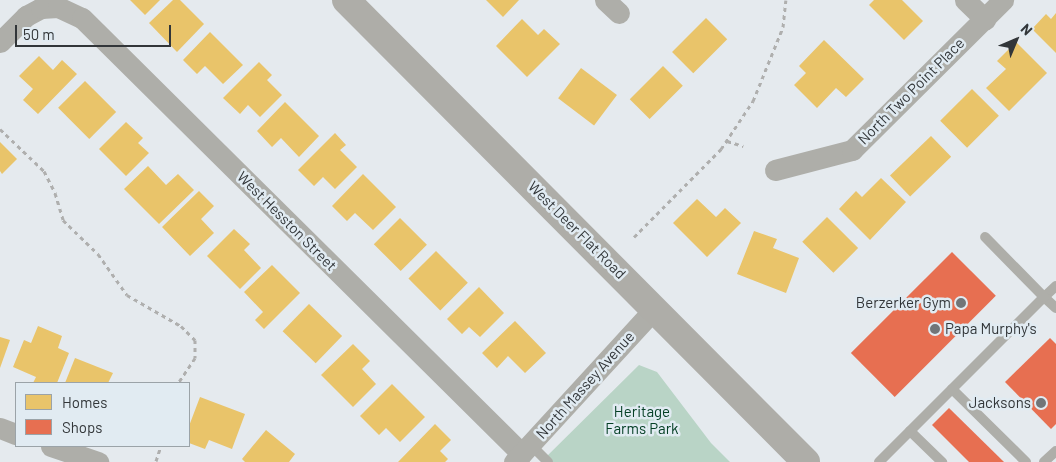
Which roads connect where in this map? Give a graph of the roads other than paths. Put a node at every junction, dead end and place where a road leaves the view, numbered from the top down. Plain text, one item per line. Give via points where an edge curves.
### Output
1 (346, 0) edge
2 (965, 0) edge
3 (1002, 0) edge
4 (984, 19) junction
5 (0, 42) edge
6 (775, 170) dead end
7 (985, 237) dead end
8 (1056, 286) edge
9 (1044, 297) junction
10 (655, 308) junction
11 (1056, 308) edge
12 (952, 389) junction
13 (0, 428) edge
14 (910, 431) junction
15 (15, 434) edge
16 (54, 447) edge
17 (1056, 451) edge
18 (522, 454) edge
19 (98, 462) edge
20 (548, 462) edge
21 (806, 462) edge
22 (879, 462) edge
23 (942, 462) edge
24 (1026, 462) edge
25 (1044, 462) edge

1 - 10 main road, West Deer Flat Road
2 - 4 street
3 - 4 street, North Two Point Place
4 - 6 street, North Two Point Place via 852,150
5 - 18 street, West Hesston Street via 26,16 41,8 58,7 82,18
7 - 9 lane
8 - 9 lane
9 - 11 lane
9 - 12 lane
10 - 18 street, North Massey Avenue
10 - 21 main road, West Deer Flat Road
12 - 14 lane
12 - 24 lane
13 - 15 street
14 - 22 lane
14 - 23 lane
16 - 19 street
17 - 25 lane
18 - 20 lane

